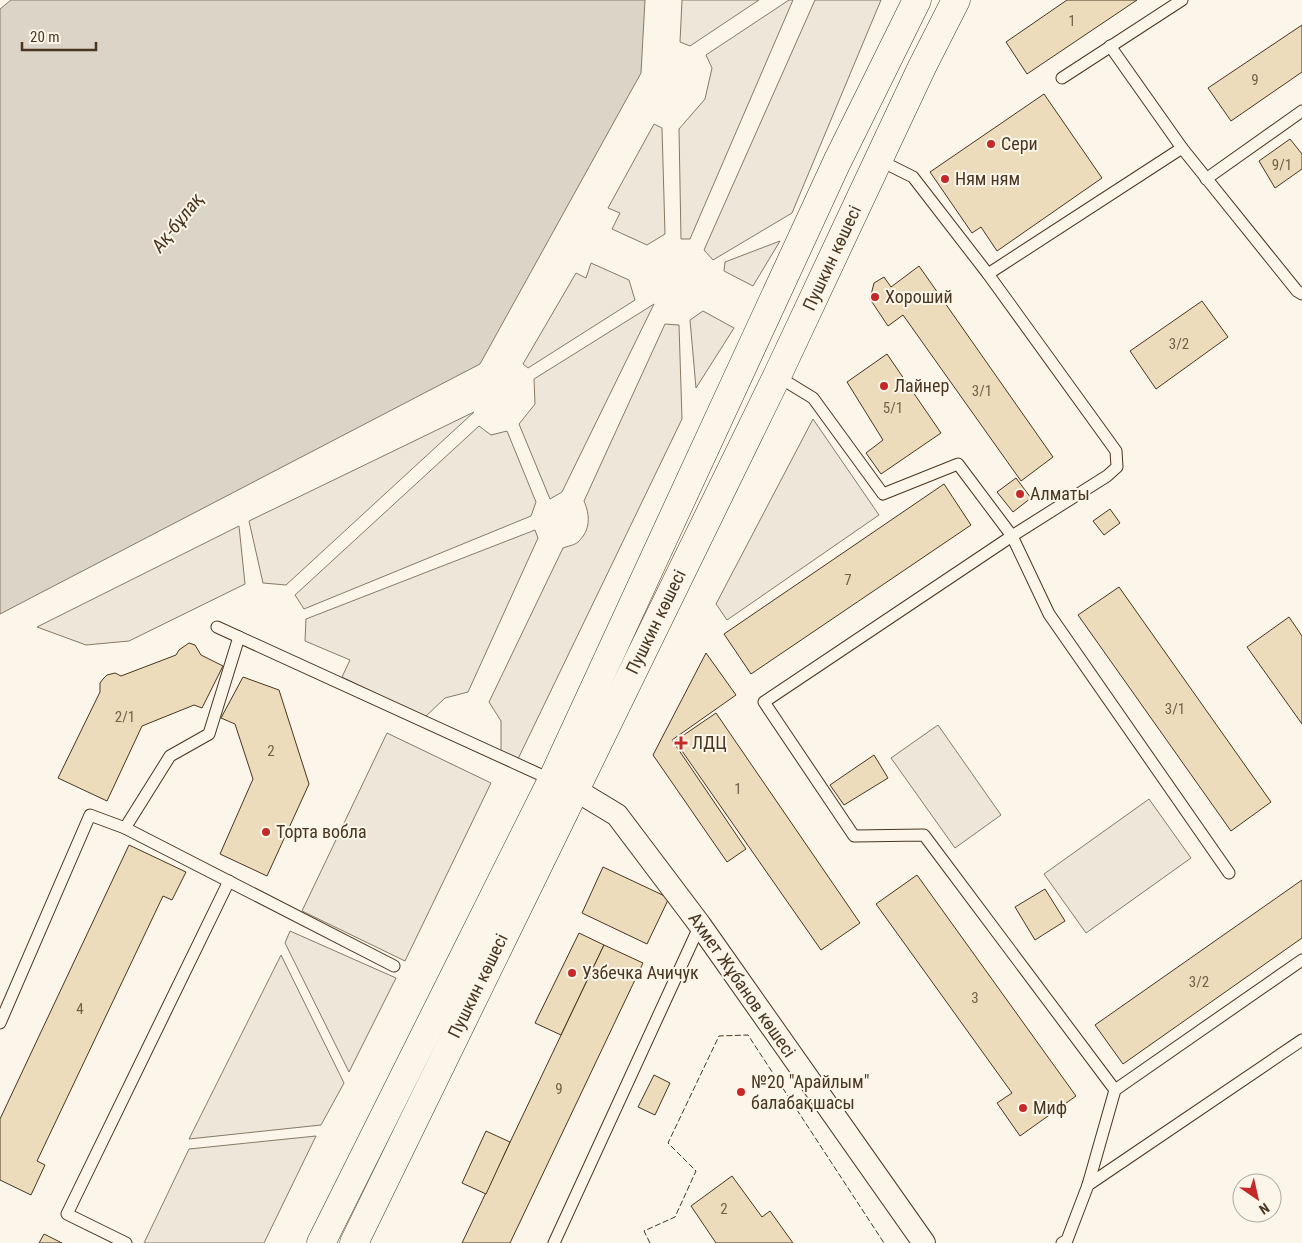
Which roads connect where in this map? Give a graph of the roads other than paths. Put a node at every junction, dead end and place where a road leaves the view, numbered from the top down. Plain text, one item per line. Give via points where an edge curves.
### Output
1 (917, 0) edge
2 (956, 0) edge
3 (1182, 0) edge
4 (1110, 46) junction
5 (1062, 78) dead end
6 (1302, 111) edge
7 (1182, 148) junction
8 (879, 160) junction
9 (1206, 179) junction
10 (988, 274) junction
11 (1302, 294) edge
12 (776, 376) junction
13 (1012, 536) junction
14 (217, 627) dead end
15 (239, 637) junction
16 (563, 785) junction
17 (125, 828) junction
18 (1229, 873) dead end
19 (229, 881) junction
20 (700, 925) junction
21 (1302, 960) edge
22 (394, 966) dead end
23 (0, 1023) edge
24 (1302, 1040) edge
25 (1115, 1090) junction
26 (1088, 1185) junction
27 (126, 1243) edge
28 (320, 1243) edge
29 (354, 1243) edge
30 (554, 1243) edge
31 (924, 1243) edge
32 (1062, 1243) edge

1 - 16 main road, Пушкин көшесі via 829,180
2 - 8 main road, Пушкин көшесі
3 - 4 lane
4 - 5 lane
4 - 7 lane
6 - 9 lane
7 - 9 lane
7 - 10 lane
8 - 10 lane via 913,176
8 - 12 main road, Пушкин көшесі
9 - 11 lane
10 - 13 lane via 1116,451 1117,467 1107,476
12 - 13 lane via 813,398 883,494 958,464
12 - 16 main road, Пушкин көшесі
13 - 18 lane via 1049,614
13 - 25 lane via 764,702 854,836 924,835
14 - 15 lane
15 - 16 lane
15 - 17 lane via 209,734 170,756
16 - 20 street, Ахмет Жұбанов көшесі via 618,815
16 - 28 main road, Пушкин көшесі
16 - 29 main road, Пушкин көшесі
17 - 19 lane
17 - 23 lane via 90,815
19 - 22 lane
19 - 27 lane via 67,1214
20 - 30 lane
20 - 31 street, Ахмет Жұбанов көшесі
21 - 25 lane
24 - 26 lane
25 - 26 lane
26 - 32 lane via 1067,1240

